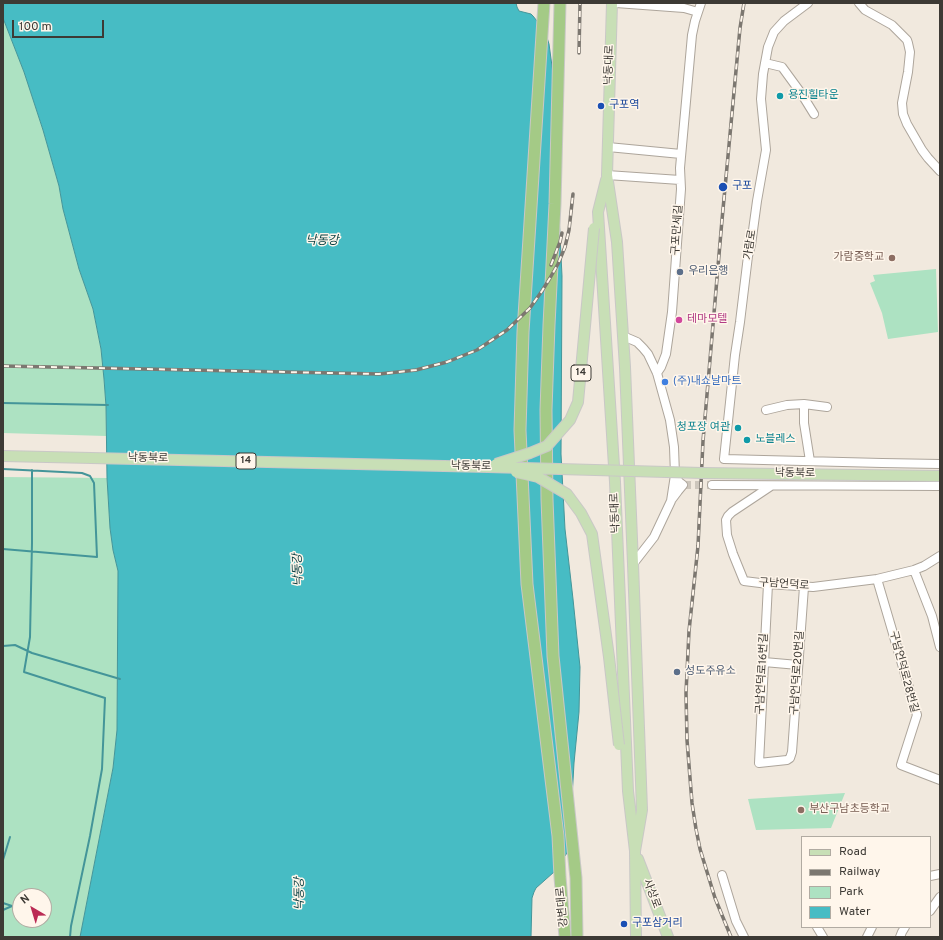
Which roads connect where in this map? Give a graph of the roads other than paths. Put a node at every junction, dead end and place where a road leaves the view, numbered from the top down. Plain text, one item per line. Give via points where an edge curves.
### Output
1 (612, 3) edge
2 (616, 3) edge
3 (701, 3) edge
4 (808, 3) edge
5 (859, 3) edge
6 (559, 6) edge
7 (543, 7) edge
8 (698, 12) junction
9 (765, 63) junction
10 (814, 114) dead end
11 (608, 147) junction
12 (681, 154) junction
13 (940, 171) edge
14 (607, 174) junction
15 (680, 180) junction
16 (623, 336) junction
17 (657, 373) junction
18 (804, 404) junction
19 (827, 407) dead end
20 (766, 410) dead end
21 (3, 456) edge
22 (810, 461) junction
23 (940, 464) edge
24 (488, 467) junction
25 (940, 476) edge
26 (712, 485) tunnel mouth
27 (771, 486) junction
28 (940, 486) edge
29 (940, 556) edge
30 (633, 564) junction
31 (914, 570) junction
32 (877, 579) junction
33 (768, 584) junction
34 (804, 587) junction
35 (940, 647) edge
36 (764, 662) junction
37 (798, 665) junction
38 (790, 758) joint
39 (940, 780) edge
40 (635, 852) junction
41 (722, 875) dead end
42 (940, 897) edge
43 (931, 910) edge
44 (818, 928) edge
45 (872, 928) edge
46 (904, 928) edge
47 (565, 937) edge
48 (576, 937) edge
49 (636, 937) edge
50 (668, 937) edge
51 (744, 937) edge
52 (823, 937) edge
53 (867, 937) edge
54 (900, 937) edge

1 - 11 main road, 낙동대로 / 14
2 - 8 street via 684,8
3 - 8 street, 구포만세길
4 - 9 street, 가람로 via 774,32
5 - 13 street via 865,10 892,25 908,42 910,52 902,103 903,114 922,150
6 - 48 highway, 강변대로, bridge via 555,204 546,410 547,499 553,656 576,878
7 - 47 highway, 강변대로, bridge via 523,332 520,430 527,584 558,836
8 - 12 street, 구포만세길 via 692,35
9 - 10 street via 782,67
9 - 22 street, 가람로 via 761,99 766,150 748,256 724,459
11 - 12 street
11 - 14 main road, 낙동대로 / 14
12 - 15 street, 구포만세길
14 - 15 street
14 - 16 main road, 낙동대로 / 14 via 617,242
14 - 24 main road, 14, bridge via 594,228 578,402 570,420 547,446
14 - 40 main road, 낙동대로 via 598,212 615,482 628,791
15 - 17 street, 구포만세길 via 672,312 666,354
16 - 17 street via 637,342 643,348
16 - 30 main road, 낙동대로 / 14
17 - 30 street via 670,420 675,475 683,484 654,537
18 - 19 street
18 - 20 street
18 - 22 street
21 - 24 main road, 낙동북로 / 14
22 - 23 street
24 - 25 main road, 낙동북로, bridge
24 - 40 main road, 14, bridge via 538,477 567,494 592,534
26 - 27 street
27 - 28 street
27 - 33 street, 구남언덕로 via 732,512 726,520 727,535 744,581
29 - 31 street, 구남언덕로
30 - 40 main road, 낙동대로 / 14 via 642,810
31 - 32 street, 구남언덕로
31 - 35 street via 932,616
32 - 34 street, 구남언덕로
32 - 39 street, 구남언덕로28번길 via 917,715 901,765
33 - 34 street, 구남언덕로
33 - 36 street, 구남언덕로16번길
34 - 37 street, 구남언덕로20번길
36 - 37 street
36 - 38 street, 구남언덕로16번길 via 759,763 782,762
37 - 38 street, 구남언덕로20번길
40 - 49 main road, 낙동대로
40 - 50 main road, 사상로
41 - 51 street via 736,921
42 - 43 street
44 - 52 street
45 - 53 street
46 - 54 street

